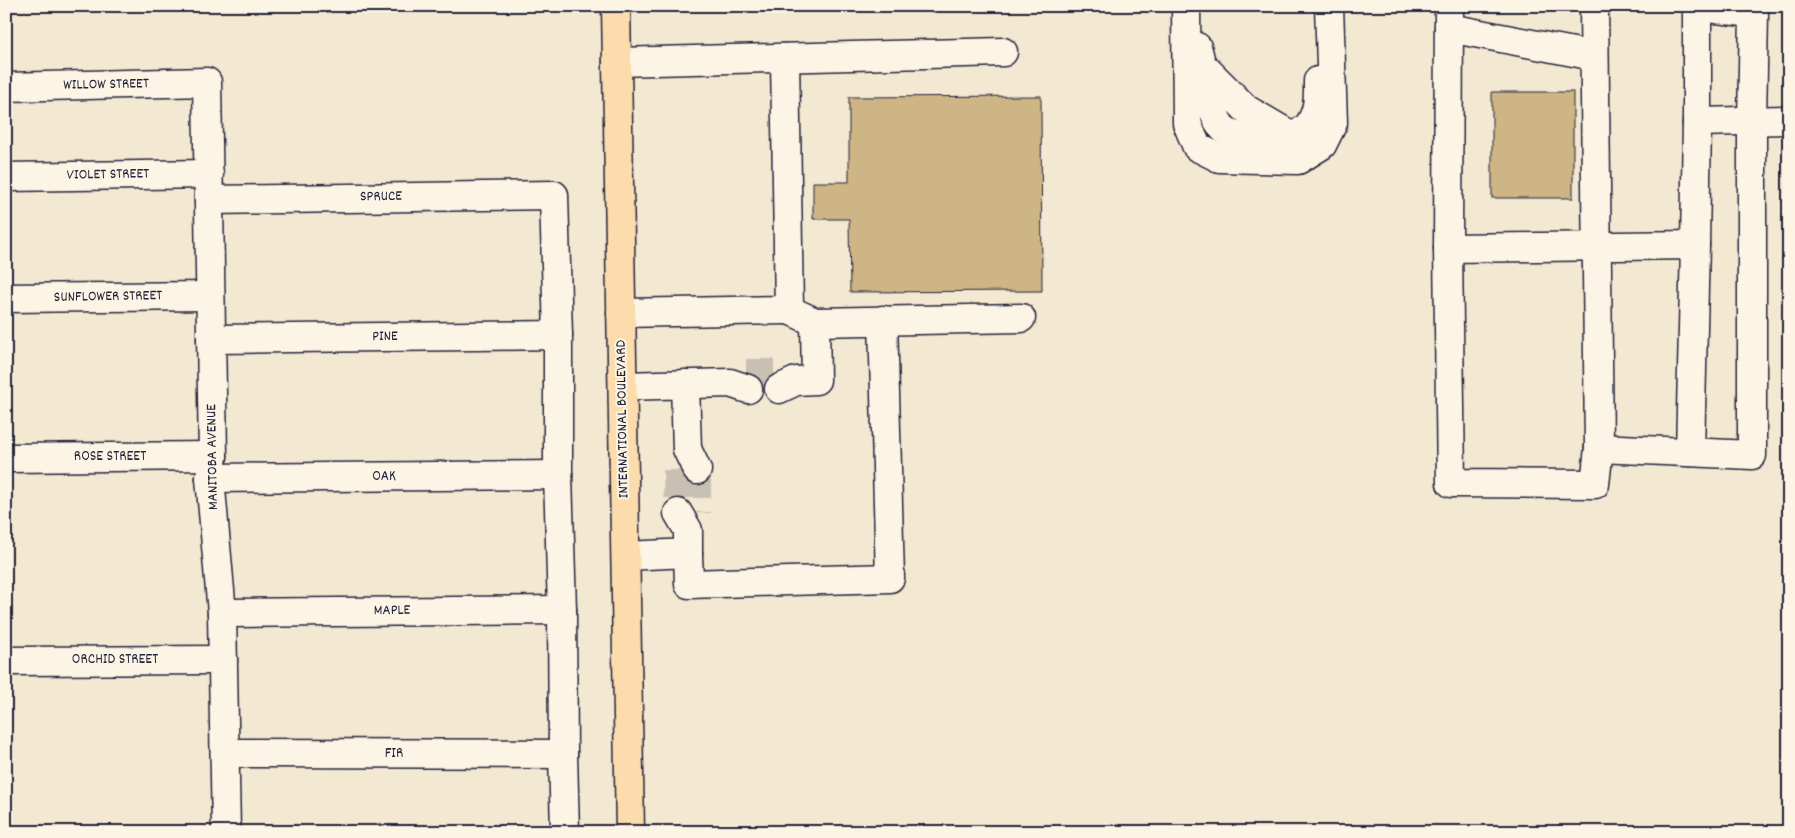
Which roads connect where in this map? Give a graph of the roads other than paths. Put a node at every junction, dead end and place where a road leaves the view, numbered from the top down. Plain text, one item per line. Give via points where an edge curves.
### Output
1 (616, 6) edge
2 (1316, 6) edge
3 (1329, 6) edge
4 (1594, 6) edge
5 (1186, 7) edge
6 (1449, 17) edge
7 (1003, 52) dead end
8 (1594, 56) junction
9 (785, 58) junction
10 (617, 62) junction
11 (206, 82) joint
12 (6, 87) edge
13 (1789, 120) edge
14 (1752, 121) junction
15 (1697, 125) junction
16 (6, 177) edge
17 (209, 187) junction
18 (1695, 245) junction
19 (1596, 246) junction
20 (1448, 248) junction
21 (209, 296) junction
22 (6, 298) edge
23 (789, 310) junction
24 (621, 313) junction
25 (1021, 318) dead end
26 (883, 320) junction
27 (815, 322) junction
28 (558, 335) junction
29 (211, 339) junction
30 (785, 381) tunnel mouth
31 (742, 382) tunnel mouth
32 (685, 384) junction
33 (623, 386) junction
34 (1599, 448) junction
35 (1690, 452) junction
36 (6, 458) edge
37 (687, 463) tunnel mouth
38 (212, 467) junction
39 (558, 475) junction
40 (626, 556) junction
41 (562, 610) junction
42 (222, 613) junction
43 (223, 660) junction
44 (6, 661) edge
45 (225, 753) junction
46 (563, 754) junction
47 (226, 832) edge
48 (565, 832) edge
49 (630, 832) edge

1 - 10 main road, INTERNATIONAL BOULEVARD
2 - 5 street via 1318,106 1308,127 1292,136 1250,139 1224,130 1210,105
3 - 5 street via 1333,122 1322,146 1298,160 1219,158 1197,147 1187,123
4 - 8 street
6 - 8 street
6 - 20 street
7 - 9 street
8 - 19 street
9 - 10 street
9 - 23 street
10 - 24 main road, INTERNATIONAL BOULEVARD
11 - 12 street, WILLOW STREET
11 - 17 street, MANITOBA AVENUE
13 - 14 street
14 - 15 street via 1697,122
14 - 15 street via 1754,13 1698,7
14 - 35 street via 1752,454
15 - 18 street
16 - 17 street, VIOLET STREET
17 - 21 street, MANITOBA AVENUE
17 - 28 street, SPRUCE via 554,195
18 - 19 street
18 - 35 street
19 - 20 street
19 - 34 street
20 - 34 street via 1451,483 1595,484
21 - 22 street, SUNFLOWER STREET
21 - 29 street, MANITOBA AVENUE
23 - 24 street
23 - 27 street
24 - 33 main road, INTERNATIONAL BOULEVARD
25 - 26 street
26 - 27 street
26 - 40 street via 890,578 689,584 688,527
27 - 30 street via 816,380
28 - 29 street, PINE
28 - 39 street
29 - 38 street, MANITOBA AVENUE
31 - 32 street
32 - 33 street
32 - 37 street
33 - 40 main road, INTERNATIONAL BOULEVARD
34 - 35 street
36 - 38 street, ROSE STREET
38 - 39 street, OAK
38 - 42 street, MANITOBA AVENUE
39 - 41 street
40 - 49 main road, INTERNATIONAL BOULEVARD
41 - 42 street, MAPLE
41 - 46 street
42 - 43 street, MANITOBA AVENUE
43 - 44 street, ORCHID STREET
43 - 45 street, MANITOBA AVENUE
45 - 46 street, FIR
45 - 47 street, MANITOBA AVENUE
46 - 48 street

